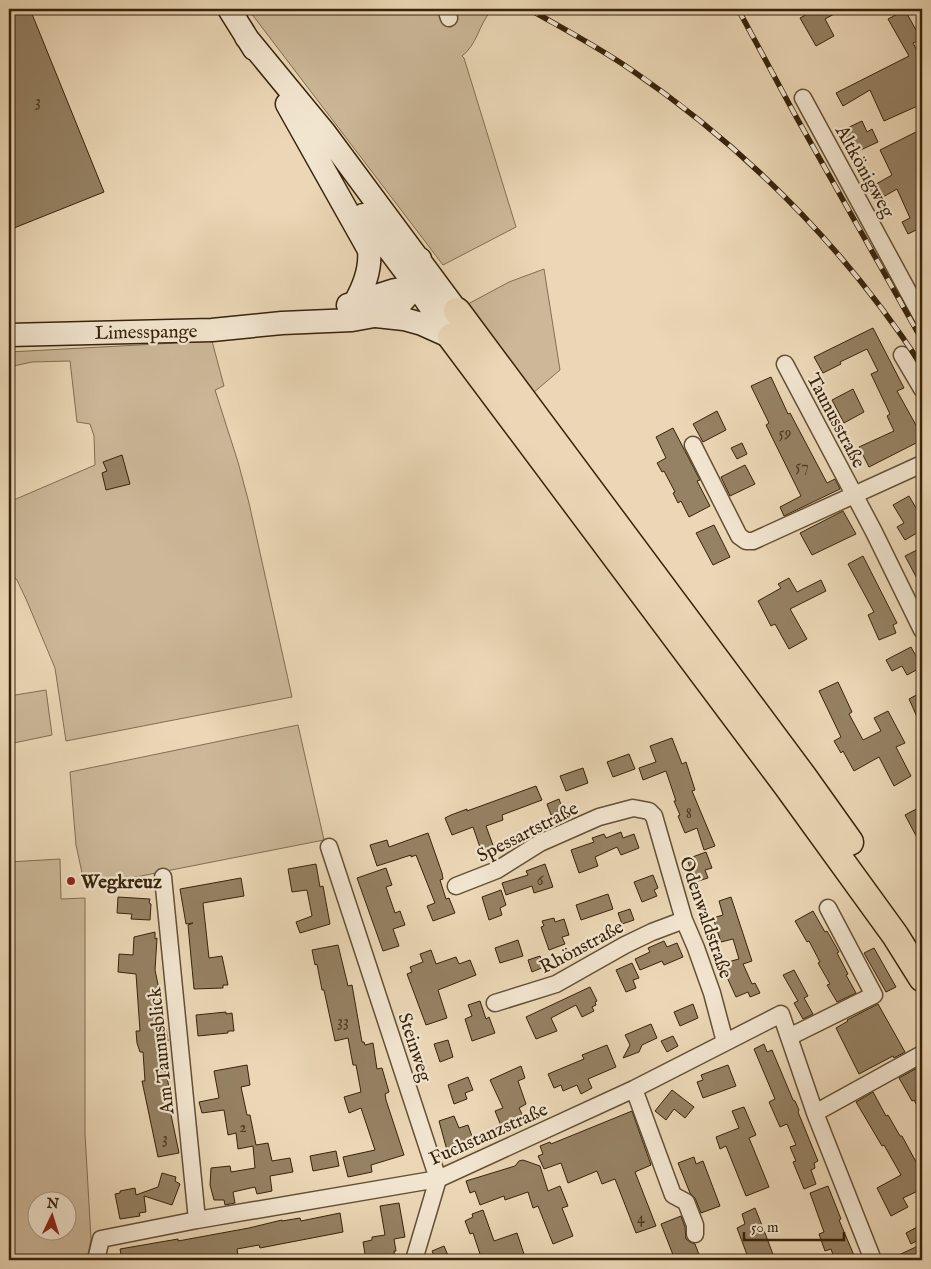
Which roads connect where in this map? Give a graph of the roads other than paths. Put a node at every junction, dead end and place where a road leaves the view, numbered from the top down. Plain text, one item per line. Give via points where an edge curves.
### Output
1 (229, 9) edge
2 (246, 37) junction
3 (803, 98) dead end
4 (309, 142) junction
5 (420, 259) junction
6 (416, 286) junction
7 (354, 304) junction
8 (456, 311) junction
9 (374, 316) junction
10 (922, 317) edge
11 (282, 323) junction
12 (14, 332) edge
13 (451, 337) junction
14 (902, 355) dead end
15 (785, 364) dead end
16 (922, 389) edge
17 (694, 445) dead end
18 (922, 464) edge
19 (854, 495) junction
20 (922, 630) edge
21 (645, 809) joint
22 (329, 847) dead end
23 (163, 877) dead end
24 (456, 886) dead end
25 (828, 908) dead end
26 (684, 920) junction
27 (922, 945) edge
28 (922, 978) edge
29 (496, 1003) dead end
30 (789, 1037) junction
31 (725, 1042) junction
32 (922, 1054) edge
33 (634, 1089) junction
34 (815, 1113) junction
35 (438, 1179) junction
36 (198, 1220) junction
37 (695, 1234) dead end
38 (96, 1260) edge
39 (414, 1260) edge
40 (874, 1260) edge

1 - 2 main road
2 - 4 main road
2 - 5 main road via 325,133
3 - 10 street, Altkönigweg
4 - 6 main road
4 - 7 main road via 369,250 368,270
5 - 6 main road
5 - 8 main road
6 - 7 main road
6 - 8 main road via 438,294
6 - 9 main road via 401,303
6 - 13 main road
7 - 11 main road
8 - 27 highway via 803,776
9 - 11 main road
9 - 13 main road via 404,319
11 - 12 main road, Limesspange via 212,330
13 - 28 highway via 787,786 895,935
14 - 16 street
15 - 19 street, Taunusstraße
17 - 19 street, Taunusstraße via 739,536 746,541 753,541
18 - 19 street, Taunusstraße
19 - 20 street, Taunusstraße
21 - 24 street, Spessartstraße via 633,808 569,829 497,870
21 - 26 street, Odenwaldstraße via 654,816
22 - 35 street, Steinweg
23 - 36 street, Am Taunusblick
25 - 30 street via 874,996
26 - 29 street, Rhönstraße via 625,945 556,984
26 - 31 street, Odenwaldstraße via 712,993
30 - 31 street, Fuchstanzstraße via 781,1014
30 - 34 street
31 - 33 street, Fuchstanzstraße
32 - 34 street
33 - 35 street, Fuchstanzstraße
33 - 37 street via 673,1196 686,1202
34 - 40 street
35 - 36 street, Fuchstanzstraße
35 - 39 street
36 - 38 street, Fuchstanzstraße via 101,1239

